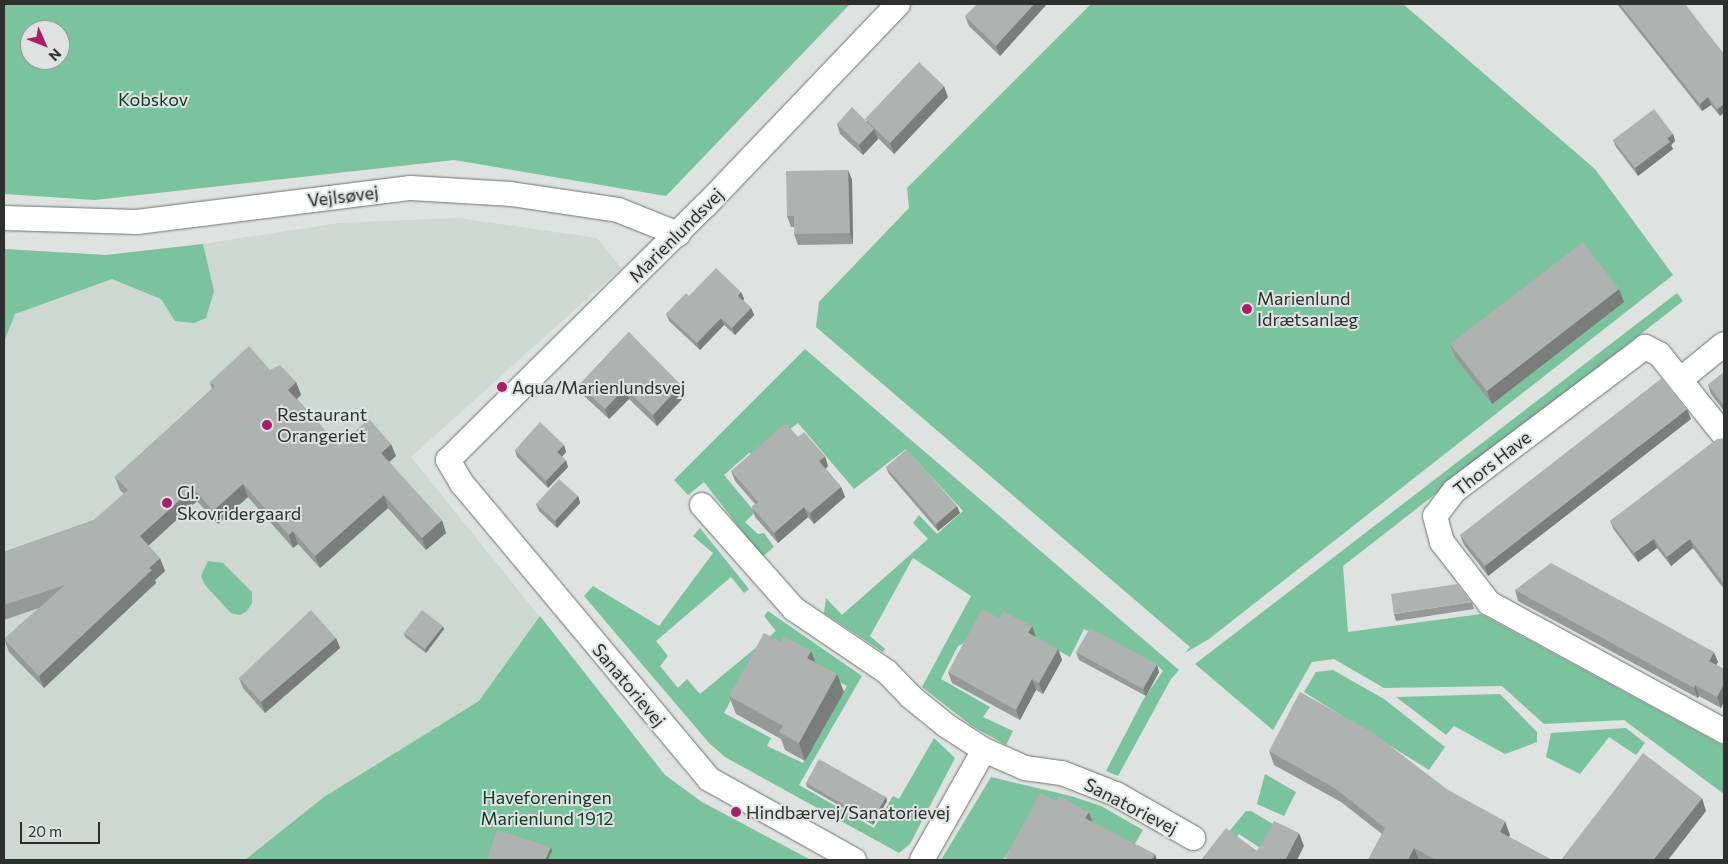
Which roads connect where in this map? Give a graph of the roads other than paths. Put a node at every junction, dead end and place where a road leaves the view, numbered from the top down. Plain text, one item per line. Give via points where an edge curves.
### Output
1 (898, 4) edge
2 (4, 218) edge
3 (678, 234) junction
4 (1724, 344) edge
5 (1681, 379) junction
6 (1724, 435) edge
7 (448, 460) joint
8 (702, 505) dead end
9 (1724, 731) edge
10 (984, 750) junction
11 (1193, 838) dead end
12 (854, 860) edge
13 (922, 860) edge

1 - 3 street, Marienlundsvej
2 - 3 street, Vejlsøvej via 137,222 411,188 511,194 618,210
3 - 7 street, Marienlundsvej
4 - 5 street
5 - 6 street, Thors Have
5 - 9 street, Thors Have via 1659,354 1645,348 1454,491 1435,516 1442,542 1489,603
7 - 12 street, Sanatorievej via 468,492 709,779
8 - 10 street, Sanatorievej via 794,609 887,672 911,697
10 - 11 street, Sanatorievej via 1025,768 1062,773 1116,794
10 - 13 street

